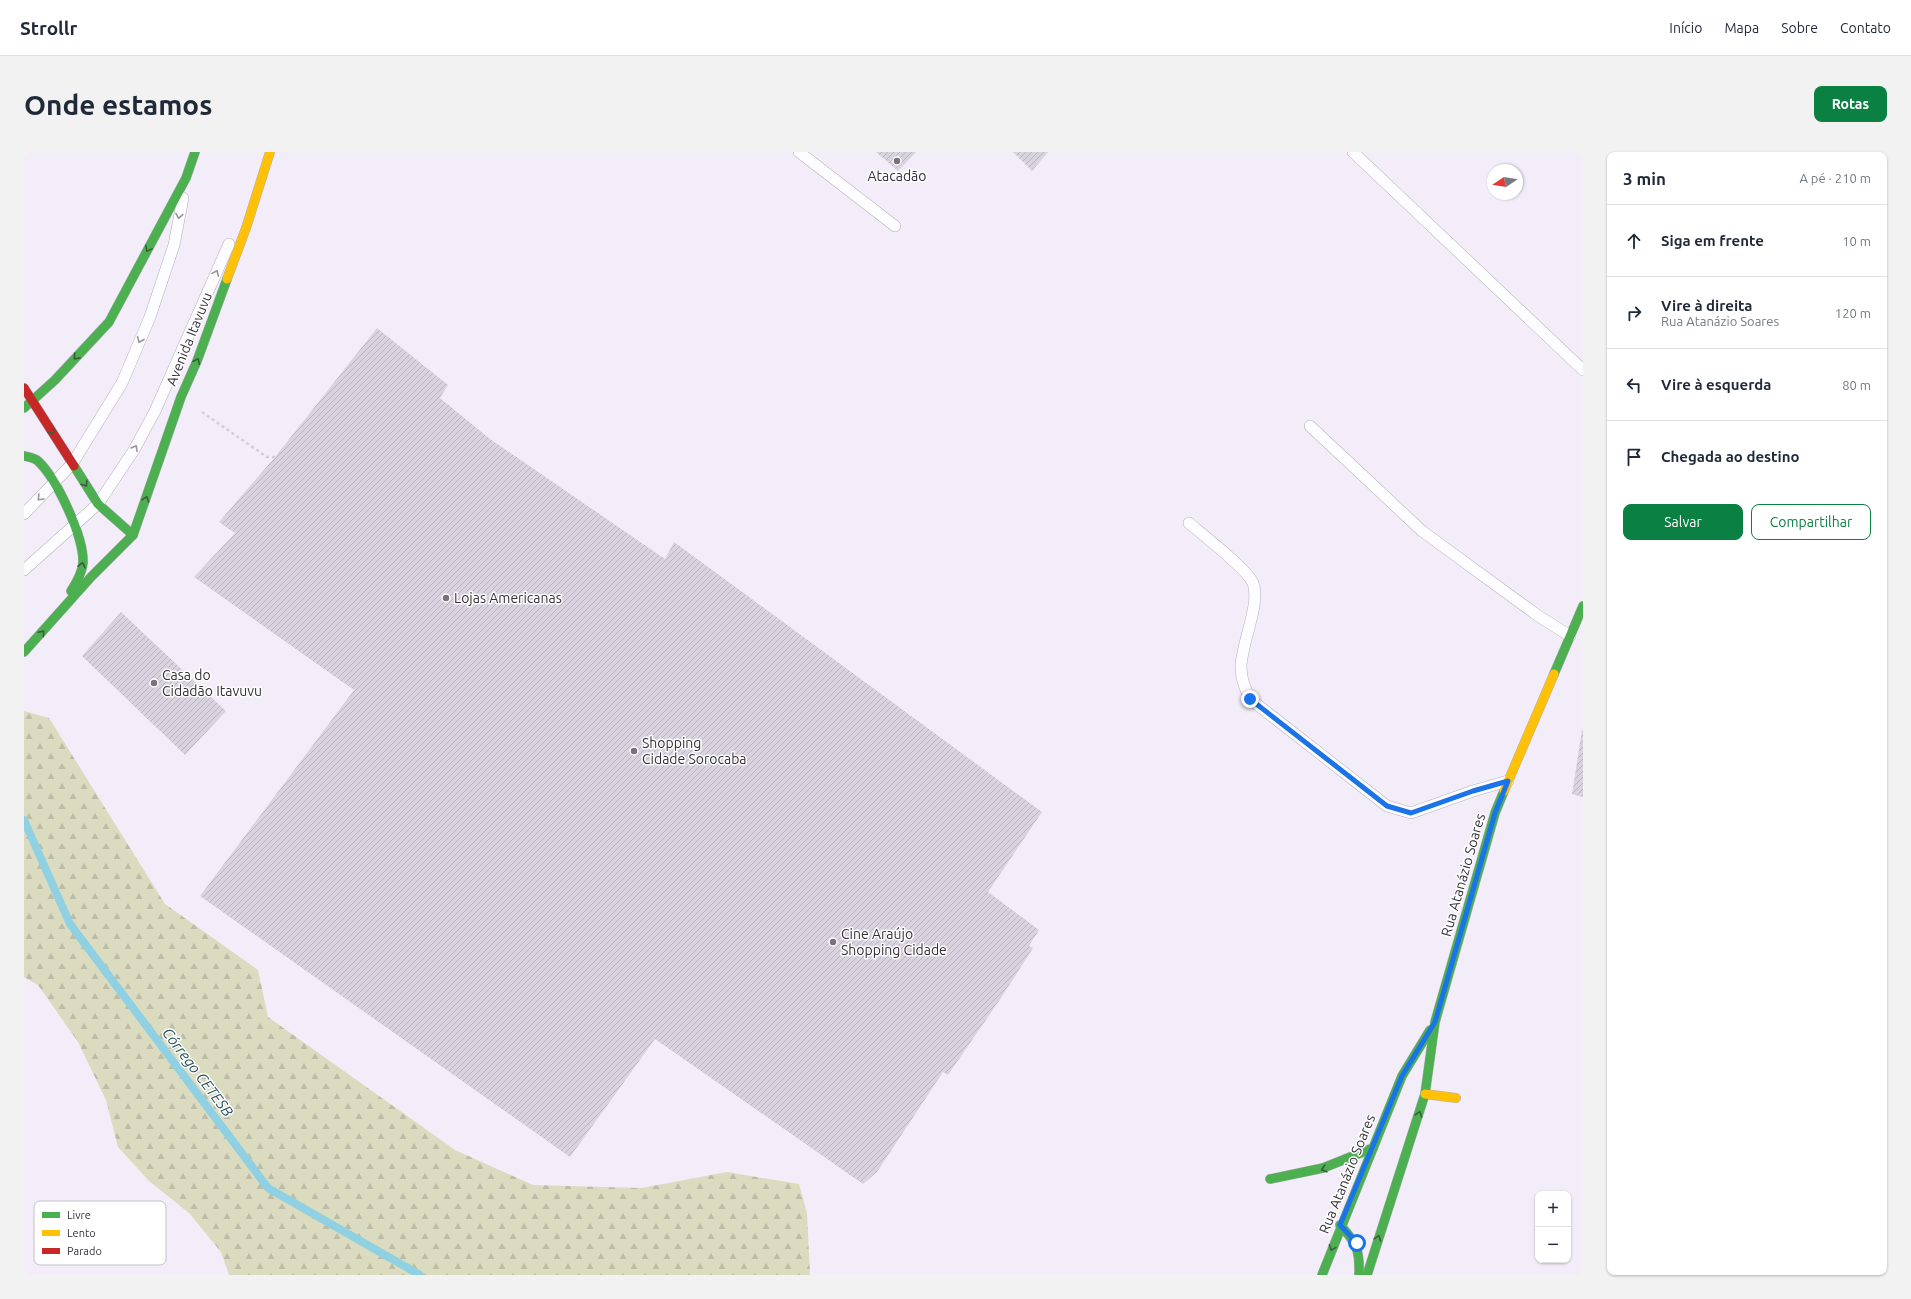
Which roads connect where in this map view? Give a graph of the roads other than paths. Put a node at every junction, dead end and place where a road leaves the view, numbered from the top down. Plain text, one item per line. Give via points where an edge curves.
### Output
1 (195, 152) edge
2 (799, 152) edge
3 (1352, 152) edge
4 (268, 157) edge
5 (186, 178) junction
6 (895, 226) dead end
7 (1583, 370) edge
8 (24, 388) edge
9 (32, 400) junction
10 (24, 408) edge
11 (1310, 426) dead end
12 (24, 456) edge
13 (72, 464) junction
14 (55, 483) junction
15 (98, 504) junction
16 (24, 514) edge
17 (1189, 523) dead end
18 (74, 524) junction
19 (133, 536) junction
20 (24, 570) edge
21 (1583, 606) edge
22 (60, 613) junction
23 (1570, 636) junction
24 (24, 652) edge
25 (1508, 781) junction
26 (1435, 1022) junction
27 (1425, 1094) junction
28 (1456, 1098) dead end
29 (1373, 1148) junction
30 (1270, 1179) dead end
31 (1340, 1225) junction
32 (1322, 1275) edge
33 (1359, 1275) edge
34 (1367, 1275) edge

1 - 5 street
2 - 6 lane
3 - 7 lane
15 -> 4 lane via 134,450 155,411
19 -> 4 street, Avenida Itavuvu via 180,397 197,361 246,228
5 -> 9 street via 109,322 55,380
5 -> 13 lane via 174,244 150,316 122,383
8 - 9 street
9 - 10 street
9 -> 13 street
11 - 23 lane via 1422,531
12 - 14 street via 37,460
13 - 14 lane
13 -> 15 street
14 -> 16 lane
14 - 18 street
15 - 18 lane
15 - 19 street
17 - 25 lane via 1245,573 1253,584 1255,599 1241,666 1242,681 1250,699 1387,806 1411,813
18 - 20 lane
22 -> 18 street via 78,579 83,560
19 - 22 street, Avenida Itavuvu via 91,577
21 - 23 street, Rua Atanázio Soares
24 -> 22 street, Avenida Itavuvu
23 - 25 street, Rua Atanázio Soares
25 - 26 street, Rua Atanázio Soares via 1495,813
26 - 27 street, Rua Atanázio Soares
26 - 29 street, Rua Atanázio Soares via 1402,1076
27 - 28 street
34 -> 27 street, Rua Atanázio Soares
29 -> 30 street via 1328,1168
29 - 31 street, Rua Atanázio Soares
31 -> 32 street, Rua Atanázio Soares
31 - 33 street via 1357,1243 1360,1253

